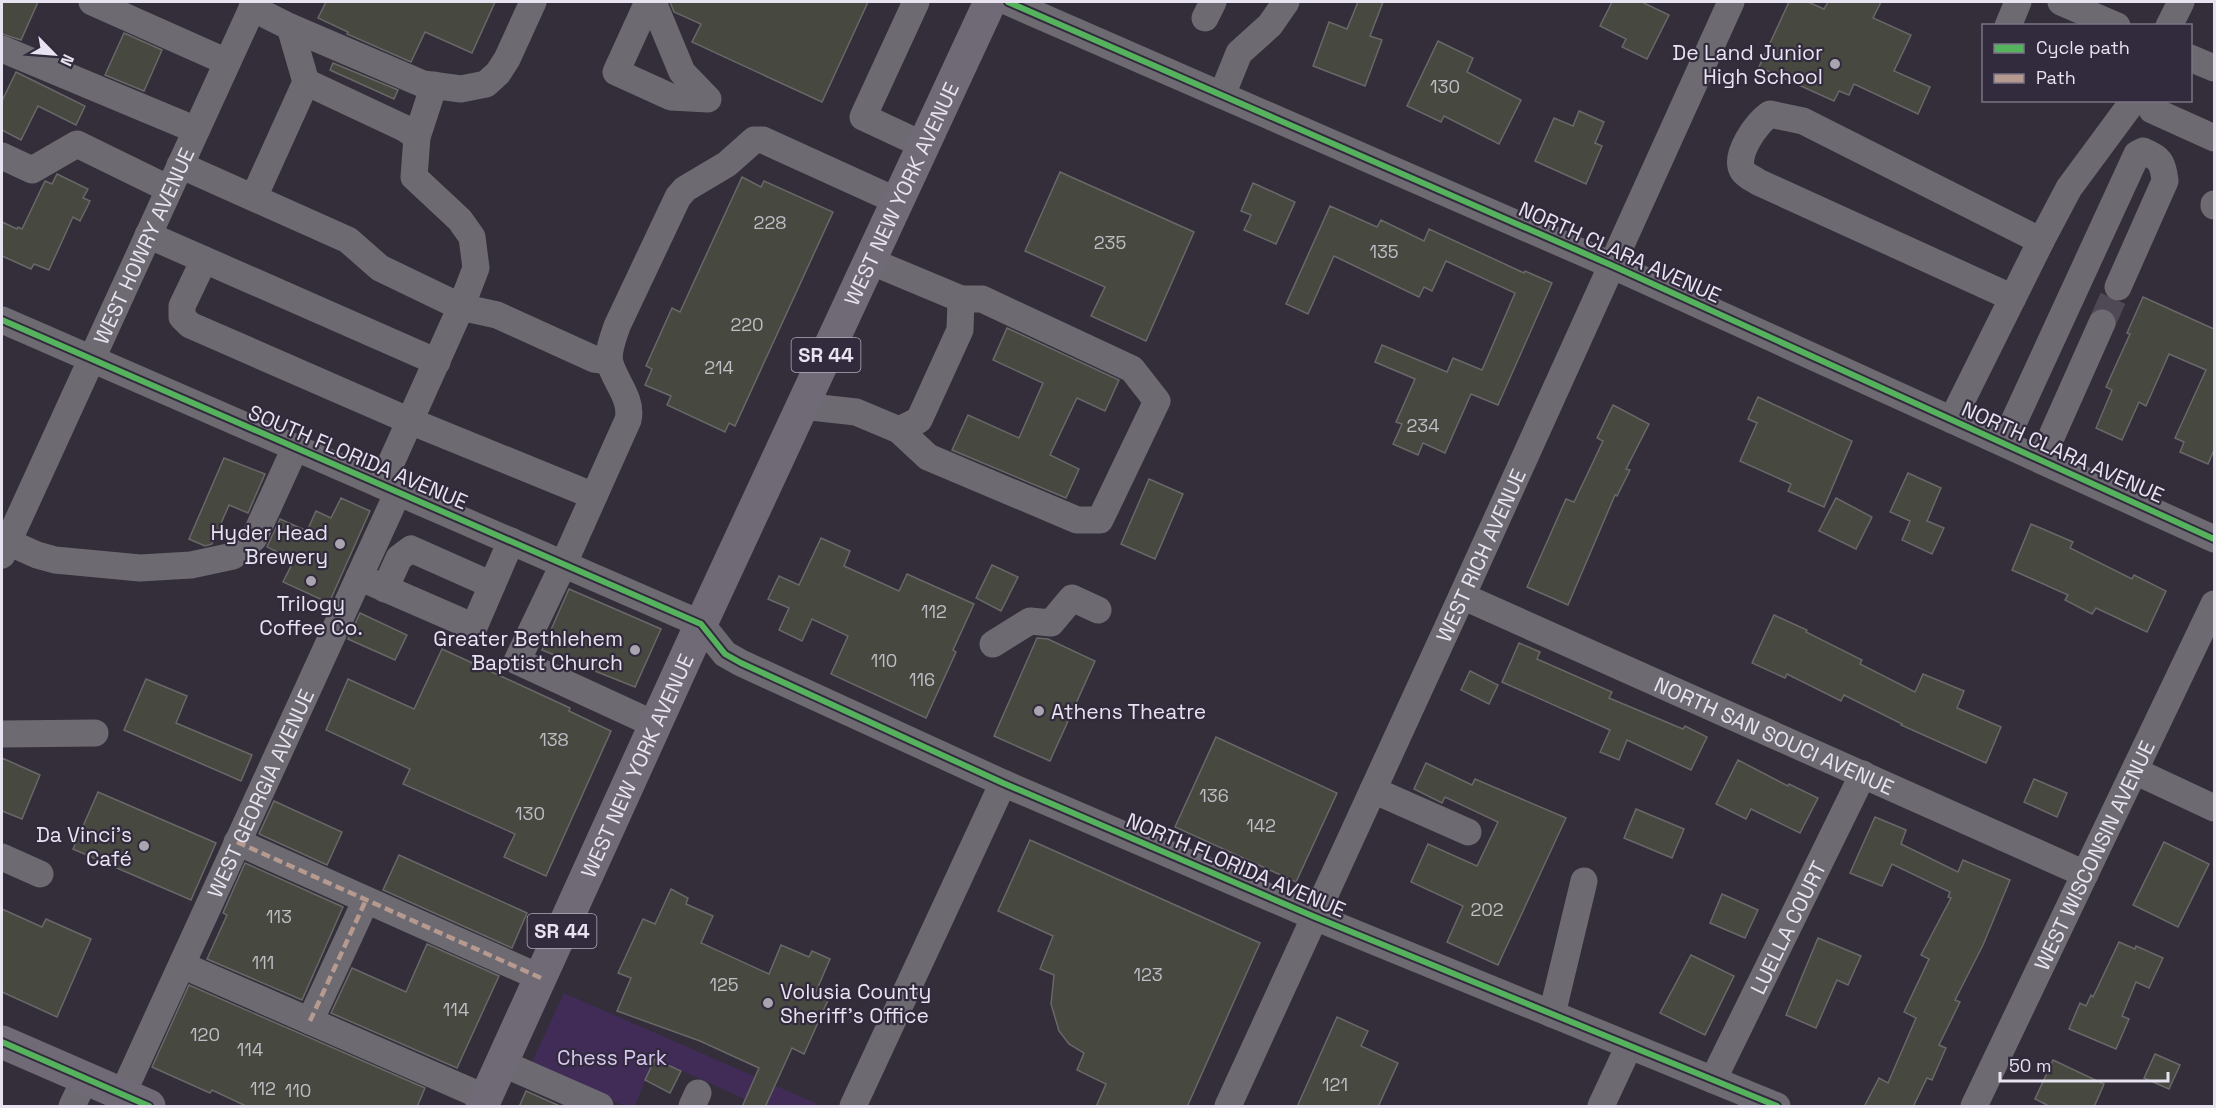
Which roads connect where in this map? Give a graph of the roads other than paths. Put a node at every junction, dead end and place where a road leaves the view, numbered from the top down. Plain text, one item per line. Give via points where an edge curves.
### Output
1 (92, 2) edge
2 (533, 2) edge
3 (916, 2) edge
4 (990, 2) edge
5 (1008, 2) edge
6 (1286, 2) edge
7 (1731, 2) edge
8 (2018, 2) edge
9 (2061, 2) edge
10 (2181, 2) edge
11 (253, 5) edge
12 (2009, 24) edge
13 (2112, 24) edge
14 (2170, 24) edge
15 (290, 27) junction
16 (2, 49) edge
17 (2192, 58) edge
18 (227, 62) junction
19 (2214, 68) edge
20 (306, 82) junction
21 (434, 85) junction
22 (1222, 95) junction
23 (2135, 104) edge
24 (196, 130) junction
25 (417, 137) junction
26 (2214, 138) edge
27 (923, 145) junction
28 (2, 156) edge
29 (180, 165) junction
30 (169, 189) junction
31 (254, 197) junction
32 (897, 201) junction
33 (148, 235) junction
34 (2041, 241) junction
35 (204, 260) junction
36 (870, 261) junction
37 (1611, 266) junction
38 (2118, 287) tunnel mouth
39 (2013, 298) junction
40 (961, 299) junction
41 (461, 307) junction
42 (2, 320) edge
43 (2102, 323) tunnel mouth
44 (91, 360) junction
45 (609, 361) junction
46 (437, 362) junction
47 (802, 406) junction
48 (1952, 420) junction
49 (410, 421) junction
50 (899, 430) junction
51 (2004, 444) junction
52 (295, 448) junction
53 (2041, 460) junction
54 (389, 489) junction
55 (594, 496) junction
56 (6, 539) edge
57 (2214, 539) edge
58 (512, 541) junction
59 (564, 563) junction
60 (359, 577) junction
61 (492, 585) junction
62 (385, 589) junction
63 (1462, 596) junction
64 (2214, 604) edge
65 (1098, 610) dead end
66 (701, 624) junction
67 (993, 644) dead end
68 (656, 725) junction
69 (95, 733) dead end
70 (2, 734) edge
71 (2134, 771) junction
72 (1863, 774) junction
73 (1003, 783) junction
74 (1373, 790) junction
75 (2214, 808) edge
76 (1468, 832) dead end
77 (237, 842) junction
78 (2, 857) edge
79 (40, 874) dead end
80 (2085, 874) junction
81 (1584, 880) dead end
82 (366, 900) junction
83 (1315, 917) junction
84 (182, 965) junction
85 (541, 978) junction
86 (1552, 1014) junction
87 (310, 1021) junction
88 (2, 1042) edge
89 (1629, 1046) junction
90 (502, 1063) junction
91 (1713, 1080) junction
92 (79, 1093) edge
93 (135, 1101) edge
94 (1745, 1101) edge
95 (484, 1102) edge
96 (600, 1107) edge
97 (853, 1107) edge
98 (1228, 1107) edge
99 (1601, 1107) edge
100 (1777, 1107) edge
101 (1974, 1107) edge

1 - 18 street
2 - 21 street via 507,59 486,84 461,89
3 - 27 street via 862,117
4 - 27 main road, WEST NEW YORK AVENUE / SR 44
5 - 22 street, NORTH CLARA AVENUE
6 - 22 street via 1270,25 1239,53
7 - 37 street, WEST RICH AVENUE
8 - 12 street
9 - 13 street
10 - 14 street
11 - 15 street
11 - 18 street, WEST HOWRY AVENUE
15 - 20 street
15 - 21 street via 423,84
16 - 24 street
17 - 19 street
18 - 24 street, WEST HOWRY AVENUE
20 - 25 street
20 - 31 street
21 - 25 street, WEST GEORGIA AVENUE
22 - 37 street, NORTH CLARA AVENUE
23 - 26 street
23 - 34 street via 2070,188
24 - 29 street, WEST HOWRY AVENUE
25 - 41 street, WEST GEORGIA AVENUE via 414,177 460,220 472,237 476,268
27 - 32 main road, WEST NEW YORK AVENUE / SR 44
28 - 30 street via 32,170 77,144
29 - 30 street, WEST HOWRY AVENUE
29 - 31 street
30 - 33 street, WEST HOWRY AVENUE
31 - 41 street via 348,240 380,268
32 - 36 main road, WEST NEW YORK AVENUE / SR 44
32 - 45 street via 763,140 754,140 678,197 617,326
33 - 35 street
33 - 44 street, WEST HOWRY AVENUE
34 - 39 street
34 - 39 street via 1803,121 1770,114 1761,119 1747,143 1740,164 1758,182
35 - 46 street
35 - 49 street via 182,306 185,321
36 - 40 street
36 - 47 main road, WEST NEW YORK AVENUE / SR 44
37 - 48 street, NORTH CLARA AVENUE
37 - 63 street, WEST RICH AVENUE
38 - 51 street via 2165,181 2164,166 2156,156 2143,151 2137,154
39 - 48 street
40 - 50 street via 960,330 919,420
40 - 50 street via 982,299 1132,369 1158,401 1100,520 1077,519 928,457
41 - 45 street via 497,315 594,359
41 - 46 street, WEST GEORGIA AVENUE
42 - 44 street, SOUTH FLORIDA AVENUE
43 - 53 street
44 - 52 street, SOUTH FLORIDA AVENUE
44 - 56 street, WEST HOWRY AVENUE
45 - 55 street via 630,413
46 - 49 street, WEST GEORGIA AVENUE
47 - 50 street via 856,412
47 - 66 main road, WEST NEW YORK AVENUE / SR 44
48 - 51 street, NORTH CLARA AVENUE
49 - 54 street, WEST GEORGIA AVENUE
49 - 55 street
51 - 53 street, NORTH CLARA AVENUE
52 - 54 street, SOUTH FLORIDA AVENUE
52 - 56 street via 254,538 233,556 191,565 140,568 55,560
53 - 57 street, NORTH CLARA AVENUE
54 - 58 street, SOUTH FLORIDA AVENUE
54 - 60 street, WEST GEORGIA AVENUE
55 - 59 street
58 - 59 street, SOUTH FLORIDA AVENUE
58 - 61 street
59 - 66 street, SOUTH FLORIDA AVENUE
59 - 68 street via 517,661
60 - 62 street
60 - 77 street, WEST GEORGIA AVENUE
61 - 62 street via 411,549 399,558
61 - 62 street via 474,627
63 - 72 street, NORTH SAN SOUCI AVENUE
63 - 74 street, WEST RICH AVENUE
64 - 71 street, WEST WISCONSIN AVENUE
65 - 67 street via 1072,598 1051,623 1030,621
66 - 68 main road, WEST NEW YORK AVENUE / SR 44
66 - 73 street, NORTH FLORIDA AVENUE via 725,654 741,663
68 - 85 main road, WEST NEW YORK AVENUE / SR 44
69 - 70 street
71 - 75 street
71 - 80 street, WEST WISCONSIN AVENUE
72 - 80 street, NORTH SAN SOUCI AVENUE
72 - 91 street, LUELLA COURT
73 - 83 street, NORTH FLORIDA AVENUE
73 - 97 street
74 - 76 street
74 - 83 street, WEST RICH AVENUE
77 - 82 street
77 - 84 street, WEST GEORGIA AVENUE
78 - 79 street
80 - 101 street, WEST WISCONSIN AVENUE
81 - 86 street
82 - 85 street
82 - 87 street
83 - 86 street, NORTH FLORIDA AVENUE
83 - 98 street, WEST RICH AVENUE
84 - 87 street
84 - 93 street, WEST GEORGIA AVENUE
85 - 90 main road, WEST NEW YORK AVENUE / SR 44
86 - 89 street, NORTH FLORIDA AVENUE
87 - 95 street
88 - 92 main road
89 - 91 street, NORTH FLORIDA AVENUE
89 - 99 street
90 - 95 main road, WEST NEW YORK AVENUE / SR 44
90 - 96 street
91 - 94 street, NORTH FLORIDA AVENUE
92 - 93 main road
94 - 100 street, NORTH FLORIDA AVENUE

